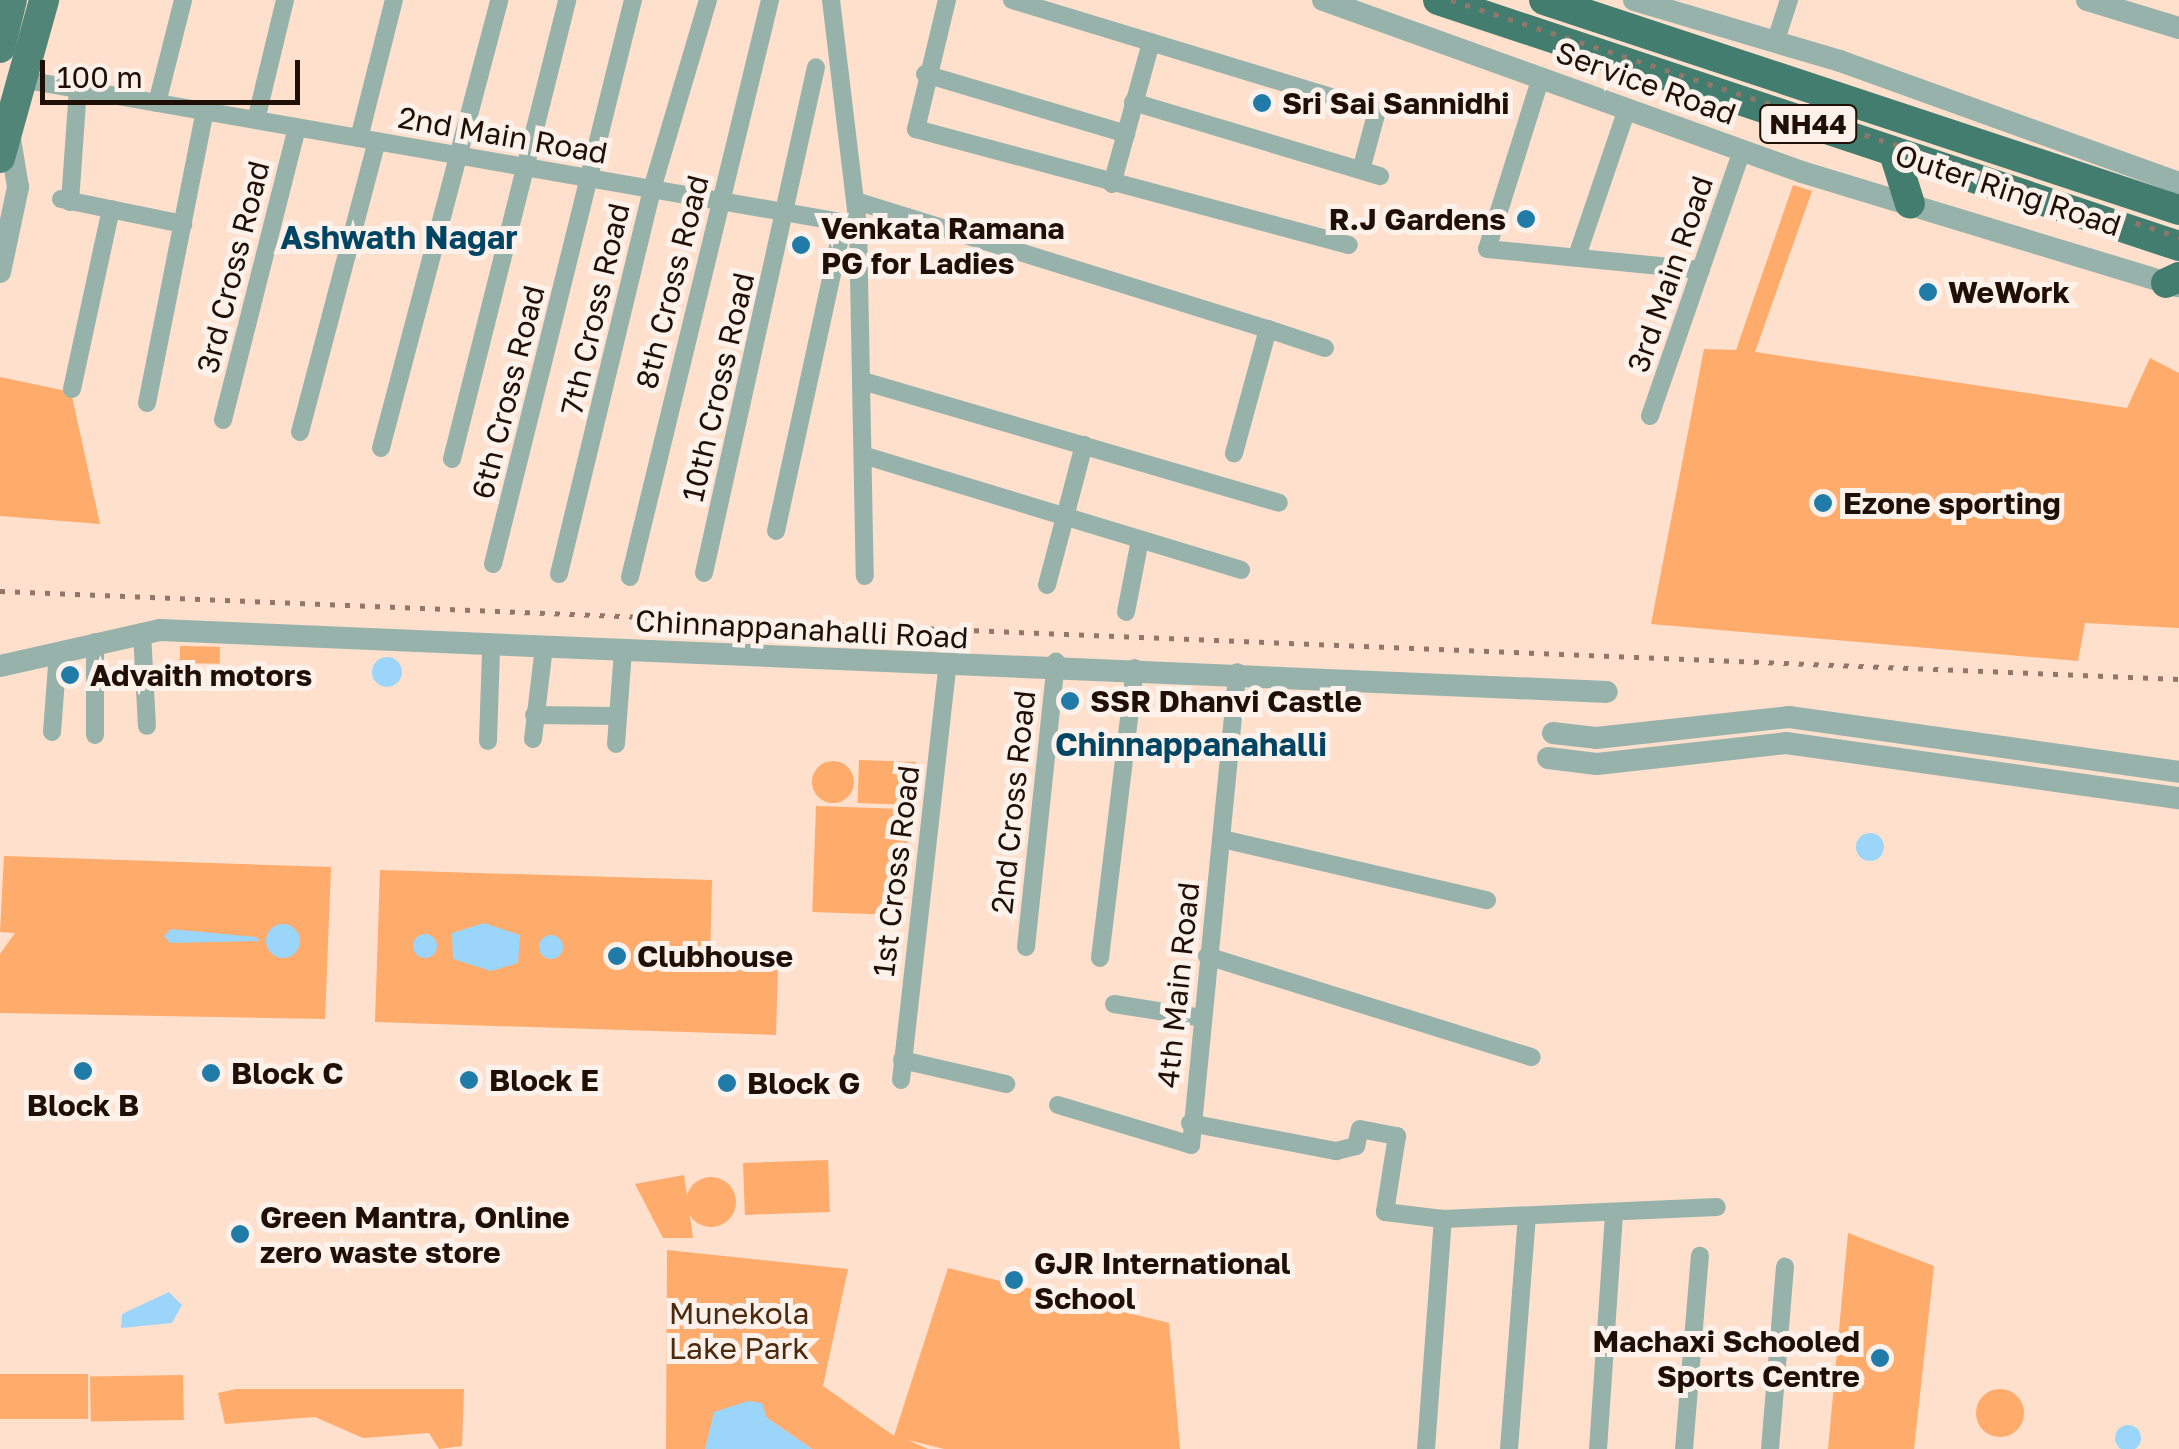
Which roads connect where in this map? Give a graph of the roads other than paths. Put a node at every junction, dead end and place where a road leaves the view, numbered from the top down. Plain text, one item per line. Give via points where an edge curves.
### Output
1 (12, 0) edge
2 (44, 0) edge
3 (183, 0) edge
4 (286, 0) edge
5 (394, 0) edge
6 (499, 0) edge
7 (567, 0) edge
8 (633, 0) edge
9 (708, 0) edge
10 (770, 0) edge
11 (831, 0) edge
12 (947, 0) edge
13 (1012, 0) edge
14 (1323, 0) edge
15 (1438, 0) edge
16 (1544, 0) edge
17 (1634, 0) edge
18 (1789, 0) edge
19 (2087, 0) edge
20 (1664, 5) edge
21 (2179, 28) edge
22 (1776, 40) junction
23 (1151, 42) junction
24 (0, 48) edge
25 (816, 67) dead end
26 (925, 74) junction
27 (1541, 77) junction
28 (20, 79) junction
29 (78, 89) junction
30 (1133, 102) junction
31 (157, 103) junction
32 (1627, 109) junction
33 (205, 111) junction
34 (256, 120) junction
35 (8, 126) junction
36 (297, 127) junction
37 (1126, 134) junction
38 (368, 140) junction
39 (1742, 150) junction
40 (1894, 153) junction
41 (459, 156) junction
42 (0, 158) edge
43 (524, 167) junction
44 (1361, 170) junction
45 (1380, 176) dead end
46 (589, 178) junction
47 (2179, 183) edge
48 (1112, 184) junction
49 (652, 189) junction
50 (720, 201) junction
51 (856, 201) junction
52 (1910, 204) junction
53 (112, 209) junction
54 (2179, 210) edge
55 (786, 213) junction
56 (183, 224) junction
57 (850, 224) junction
58 (1348, 245) dead end
59 (2179, 246) edge
60 (1577, 256) junction
61 (1701, 270) junction
62 (0, 272) edge
63 (2175, 282) edge
64 (1268, 329) junction
65 (1324, 348) dead end
66 (866, 382) junction
67 (72, 388) dead end
68 (147, 403) dead end
69 (1650, 416) dead end
70 (223, 420) dead end
71 (300, 432) dead end
72 (1084, 445) junction
73 (381, 448) dead end
74 (1234, 453) dead end
75 (866, 456) junction
76 (452, 459) dead end
77 (1280, 504) dead end
78 (1066, 517) junction
79 (776, 531) dead end
80 (1140, 540) junction
81 (493, 564) dead end
82 (1241, 570) dead end
83 (560, 574) dead end
84 (704, 574) dead end
85 (865, 576) dead end
86 (630, 577) dead end
87 (1047, 585) dead end
88 (1126, 612) dead end
89 (142, 632) junction
90 (96, 642) junction
91 (544, 647) junction
92 (491, 648) junction
93 (623, 651) junction
94 (58, 652) junction
95 (1056, 662) junction
96 (0, 666) edge
97 (1135, 668) junction
98 (946, 669) junction
99 (1237, 672) junction
100 (1607, 692) dead end
101 (534, 715) junction
102 (618, 716) junction
103 (146, 726) dead end
104 (52, 732) dead end
105 (1553, 733) dead end
106 (95, 735) dead end
107 (533, 739) dead end
108 (488, 741) dead end
109 (616, 744) dead end
110 (1548, 758) dead end
111 (2179, 772) edge
112 (2179, 798) edge
113 (1222, 838) junction
114 (1487, 900) dead end
115 (1026, 948) dead end
116 (1207, 956) junction
117 (1100, 958) dead end
118 (1114, 1004) dead end
119 (1202, 1018) junction
120 (1532, 1057) dead end
121 (1006, 1084) dead end
122 (1058, 1105) dead end
123 (1190, 1123) junction
124 (1717, 1207) dead end
125 (1614, 1216) junction
126 (1528, 1217) junction
127 (1443, 1219) junction
128 (1700, 1256) dead end
129 (1785, 1267) dead end
130 (1426, 1449) edge
131 (1510, 1449) edge
132 (1598, 1449) edge
133 (1684, 1449) edge
134 (1770, 1449) edge

1 - 24 main road
2 - 28 main road
3 - 31 street
4 - 34 street
5 - 38 street
6 - 41 street
7 - 43 street
8 - 46 street, 6th Cross Road
9 - 49 street, 7th Cross Road
10 - 50 street, 8th Cross Road
11 - 51 street
12 - 26 street
13 - 23 street
14 - 27 street, Service Road
15 - 40 highway, Outer Ring Road / NH44
16 - 54 highway, Outer Ring Road / NH44
17 - 20 street
18 - 22 street
19 - 21 street
20 - 22 street
22 - 47 street
23 - 30 street
23 - 44 street via 1377,111
25 - 55 street, 10th Cross Road
26 - 37 street
26 - 48 street via 916,129
27 - 32 street, Service Road
27 - 60 street via 1487,248
28 - 29 street, 2nd Main Road
28 - 35 main road
29 - 31 street, 2nd Main Road
29 - 53 street via 66,200
30 - 37 street
30 - 44 street
31 - 33 street, 2nd Main Road
32 - 39 street, Service Road
32 - 60 street
33 - 34 street, 2nd Main Road
33 - 56 street
34 - 36 street, 2nd Main Road
35 - 42 main road
35 - 62 street via 18,187
36 - 38 street, 2nd Main Road
36 - 70 street, 3rd Cross Road
37 - 48 street
38 - 41 street, 2nd Main Road
38 - 71 street
39 - 52 street, Service Road
39 - 61 street, 3rd Main Road
40 - 52 highway
40 - 59 highway, Outer Ring Road / NH44
41 - 43 street, 2nd Main Road
41 - 73 street
43 - 46 street, 2nd Main Road
43 - 76 street
44 - 45 street
46 - 49 street, 2nd Main Road
46 - 81 street, 6th Cross Road
48 - 58 street
49 - 50 street, 2nd Main Road
49 - 83 street, 7th Cross Road
50 - 55 street, 2nd Main Road
50 - 86 street, 8th Cross Road
51 - 57 street
51 - 64 street
52 - 63 street, Service Road
53 - 56 street
53 - 67 street
55 - 57 street, 2nd Main Road
55 - 84 street, 10th Cross Road
56 - 68 street
57 - 66 street
57 - 79 street
60 - 61 street
61 - 69 street, 3rd Main Road
64 - 65 street
64 - 74 street
66 - 72 street
66 - 75 street
72 - 77 street
72 - 78 street
75 - 78 street
75 - 85 street
78 - 80 street
78 - 87 street
80 - 82 street
80 - 88 street
89 - 90 street, Chinnappanahalli Road
89 - 92 street, Chinnappanahalli Road
89 - 103 street
90 - 94 street, Chinnappanahalli Road
90 - 106 street
91 - 92 street, Chinnappanahalli Road
91 - 93 street, Chinnappanahalli Road
91 - 101 street
92 - 108 street
93 - 98 street, Chinnappanahalli Road
93 - 102 street
94 - 96 street, Chinnappanahalli Road
94 - 104 street
95 - 97 street, Chinnappanahalli Road
95 - 98 street, Chinnappanahalli Road
95 - 115 street, 2nd Cross Road
97 - 99 street, Chinnappanahalli Road
97 - 117 street
98 - 121 street, 1st Cross Road via 902,1070
99 - 100 street, Chinnappanahalli Road
99 - 113 street, 4th Main Road
101 - 102 street
101 - 107 street
102 - 109 street
105 - 111 street via 1596,738 1789,717
110 - 112 street via 1597,764 1786,743
113 - 114 street
113 - 116 street, 4th Main Road
116 - 119 street, 4th Main Road
116 - 120 street
118 - 119 street
119 - 123 street, 4th Main Road
122 - 123 street via 1191,1145
123 - 127 street, 4th Main Road via 1336,1151 1356,1146 1360,1129 1398,1136 1384,1212
124 - 125 street via 1656,1204
125 - 126 street
125 - 132 street
126 - 127 street
126 - 131 street
127 - 130 street
128 - 133 street
129 - 134 street

